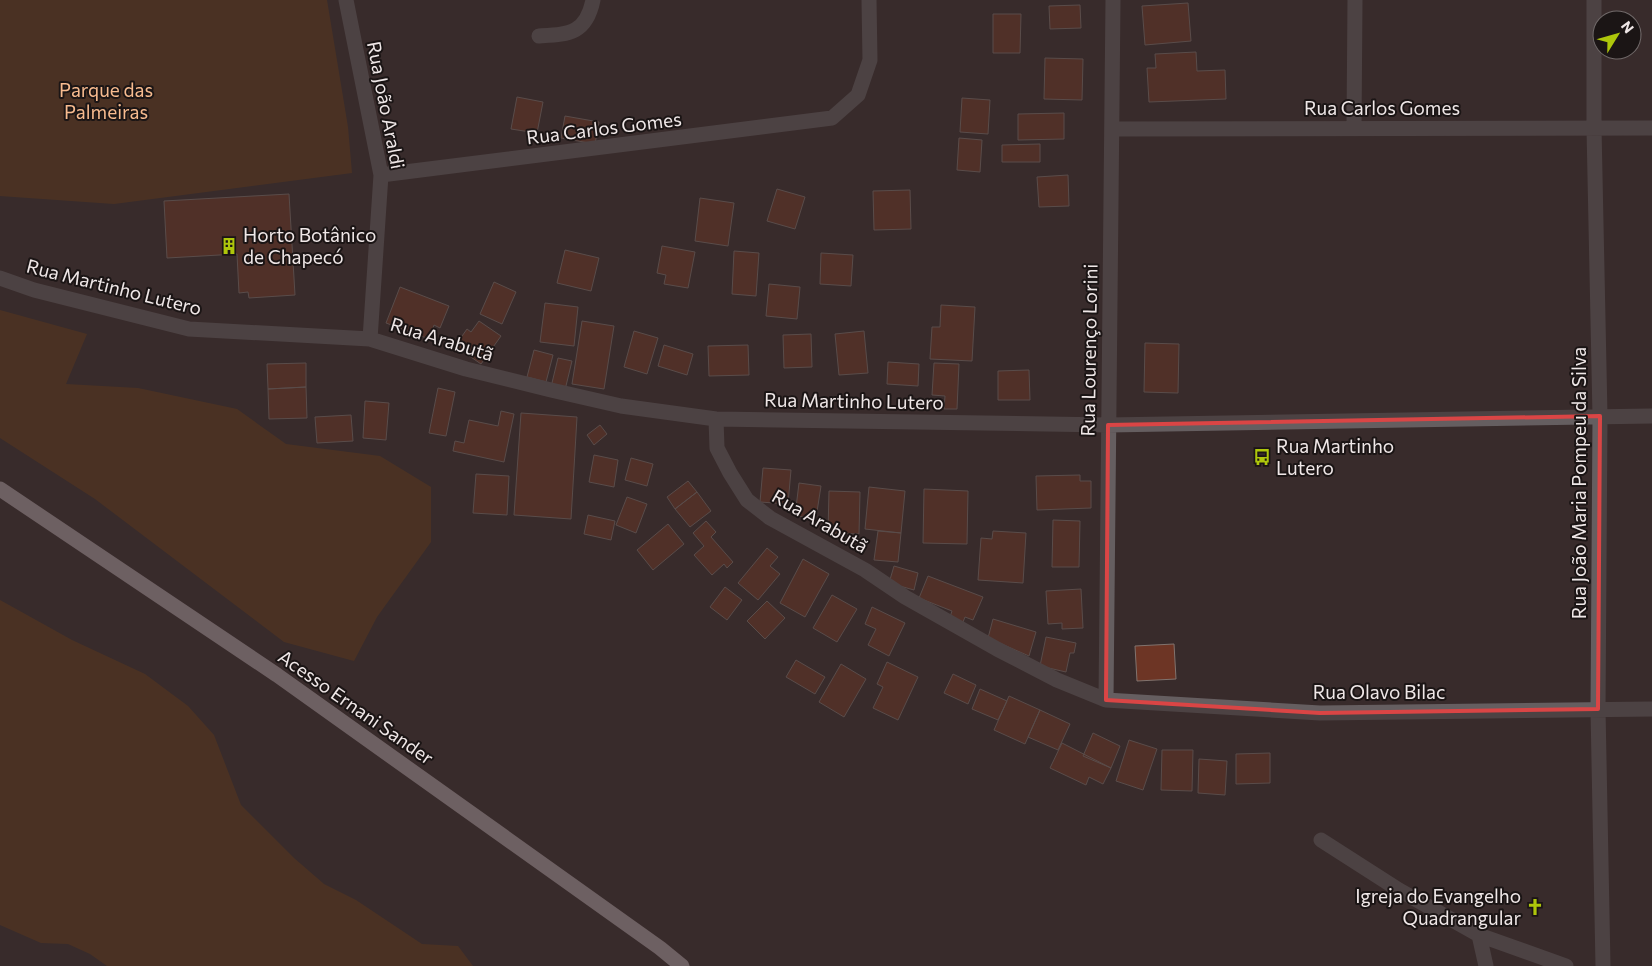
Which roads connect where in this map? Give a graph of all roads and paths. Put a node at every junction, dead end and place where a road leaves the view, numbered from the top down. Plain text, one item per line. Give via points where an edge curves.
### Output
1 (346, 0) edge
2 (593, 0) edge
3 (869, 0) edge
4 (1113, 0) edge
5 (1355, 0) edge
6 (1594, 0) edge
7 (539, 36) dead end
8 (1354, 127) junction
9 (1594, 128) junction
10 (1652, 128) edge
11 (1112, 129) junction
12 (381, 175) junction
13 (0, 278) edge
14 (370, 339) junction
15 (1600, 416) junction
16 (1652, 416) edge
17 (716, 418) junction
18 (1108, 425) junction
19 (0, 490) edge
20 (1106, 700) junction
21 (1598, 709) junction
22 (1652, 709) edge
23 (1321, 840) dead end
24 (1479, 935) junction
25 (682, 966) edge
26 (1486, 966) edge
27 (1566, 966) edge
28 (1603, 966) edge

1 - 12 street, Rua João Araldi
2 - 7 street via 582,26 569,34
3 - 12 street, Rua Carlos Gomes via 870,60 858,95 832,118
4 - 11 street, Rua Lourenço Lorini
5 - 8 street
6 - 9 street, Rua João Maria Pompeu da Silva
8 - 9 street, Rua Carlos Gomes
8 - 11 street, Rua Carlos Gomes
9 - 10 street, Rua Carlos Gomes
9 - 15 street, Rua João Maria Pompeu da Silva
11 - 18 street, Rua Lourenço Lorini
12 - 14 street, Rua João Araldi
13 - 14 street, Rua Martinho Lutero via 34,290 189,329
14 - 17 street, Rua Arabutã via 466,369 621,406
15 - 16 street, Rua Martinho Lutero
15 - 18 street, Rua Martinho Lutero
15 - 21 street, Rua João Maria Pompeu da Silva
17 - 18 street, Rua Martinho Lutero
17 - 20 street, Rua Arabutã via 717,448 730,473 747,500 770,518 996,649
18 - 20 street, Rua Lourenço Lorini
19 - 25 highway, Acesso Ernani Sander via 277,675
20 - 21 street, Rua Olavo Bilac via 1320,713
21 - 22 street, Rua Olavo Bilac
21 - 28 street, Rua João Maria Pompeu da Silva
23 - 24 street via 1399,890
24 - 26 street
24 - 27 street

